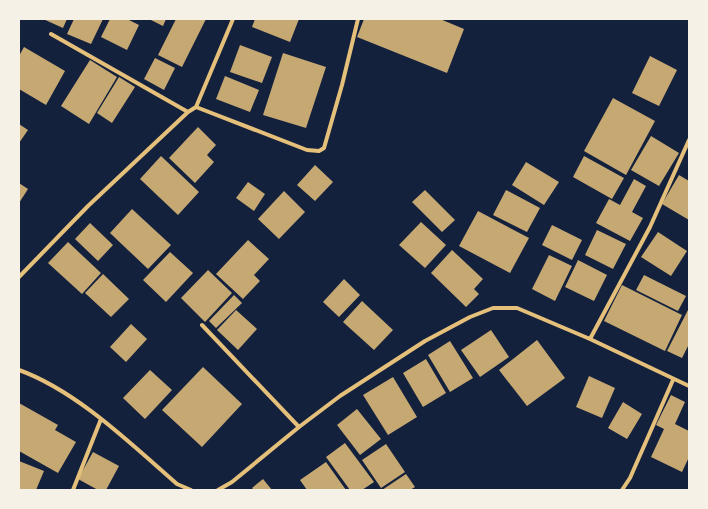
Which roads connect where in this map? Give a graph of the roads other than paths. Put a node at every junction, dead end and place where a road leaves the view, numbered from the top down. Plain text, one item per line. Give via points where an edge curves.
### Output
1 (233, 19) edge
2 (358, 19) edge
3 (51, 34) dead end
4 (196, 107) junction
5 (188, 112) junction
6 (689, 140) edge
7 (19, 277) edge
8 (202, 325) dead end
9 (590, 339) junction
10 (19, 370) edge
11 (673, 380) junction
12 (689, 386) edge
13 (101, 419) junction
14 (299, 426) junction
15 (73, 490) edge
16 (191, 490) edge
17 (218, 490) edge
18 (622, 490) edge

1 - 4 street
2 - 4 street via 324,148 319,152 307,150
3 - 5 street
4 - 5 street
5 - 7 street via 88,206
6 - 9 street via 650,227
8 - 14 street
9 - 11 street
9 - 14 street via 517,308 493,308 425,341
10 - 13 street via 51,385
11 - 12 street
11 - 18 street via 630,478
13 - 15 street
13 - 16 street via 178,484
14 - 17 street via 232,482

